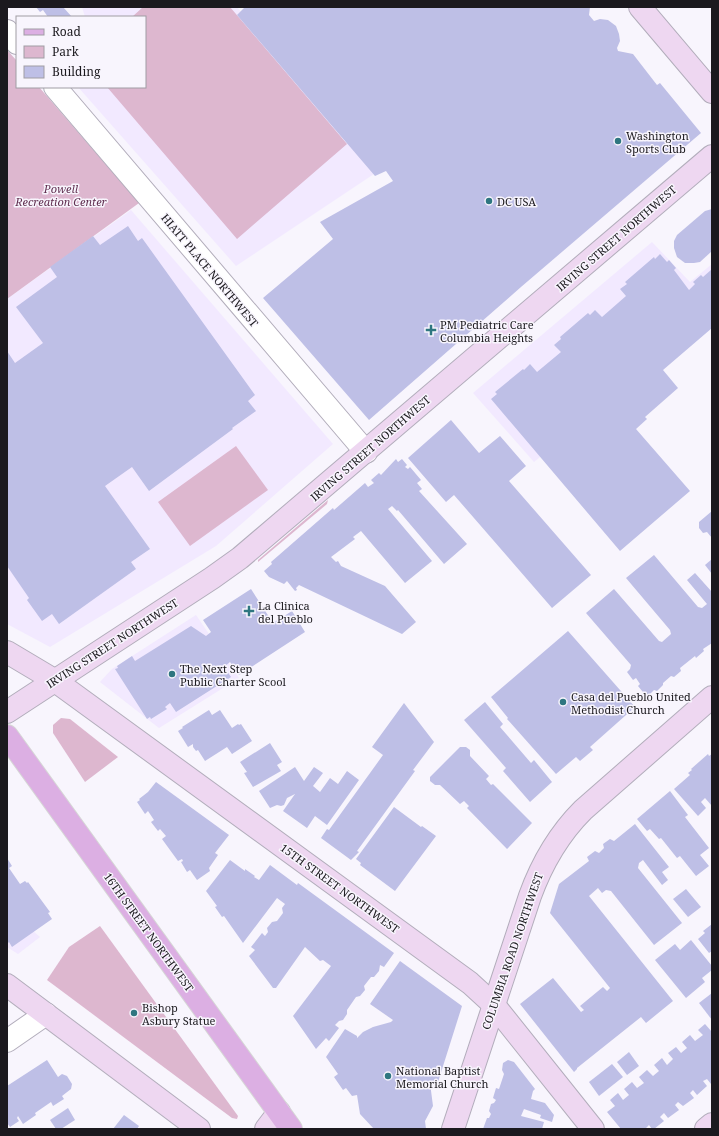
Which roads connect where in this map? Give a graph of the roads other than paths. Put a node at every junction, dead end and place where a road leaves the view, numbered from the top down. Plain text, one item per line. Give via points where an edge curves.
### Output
1 (640, 7) edge
2 (7, 31) edge
3 (16, 42) edge
4 (56, 88) edge
5 (712, 92) edge
6 (712, 156) edge
7 (366, 452) junction
8 (7, 652) edge
9 (54, 680) junction
10 (712, 697) edge
11 (7, 712) edge
12 (7, 736) edge
13 (7, 985) edge
14 (494, 1005) junction
15 (46, 1014) junction
16 (7, 1041) edge
17 (284, 1123) edge
18 (712, 1124) edge
19 (199, 1129) edge
20 (266, 1129) edge
21 (453, 1129) edge
22 (593, 1129) edge
23 (706, 1129) edge

1 - 5 main road
2 - 3 street
4 - 7 street, HIATT PLACE NORTHWEST
6 - 7 main road, IRVING STREET NORTHWEST
7 - 9 main road, IRVING STREET NORTHWEST via 240,558
8 - 9 main road, 15TH STREET NORTHWEST
9 - 11 main road, IRVING STREET NORTHWEST
9 - 14 main road, 15TH STREET NORTHWEST via 470,984
10 - 14 main road, COLUMBIA ROAD NORTHWEST via 583,810 556,841 532,889
12 - 17 main road, 16TH STREET NORTHWEST
13 - 15 main road
14 - 21 main road, COLUMBIA ROAD NORTHWEST
14 - 22 main road, 15TH STREET NORTHWEST
15 - 16 street
15 - 19 main road
17 - 20 main road
18 - 23 main road

